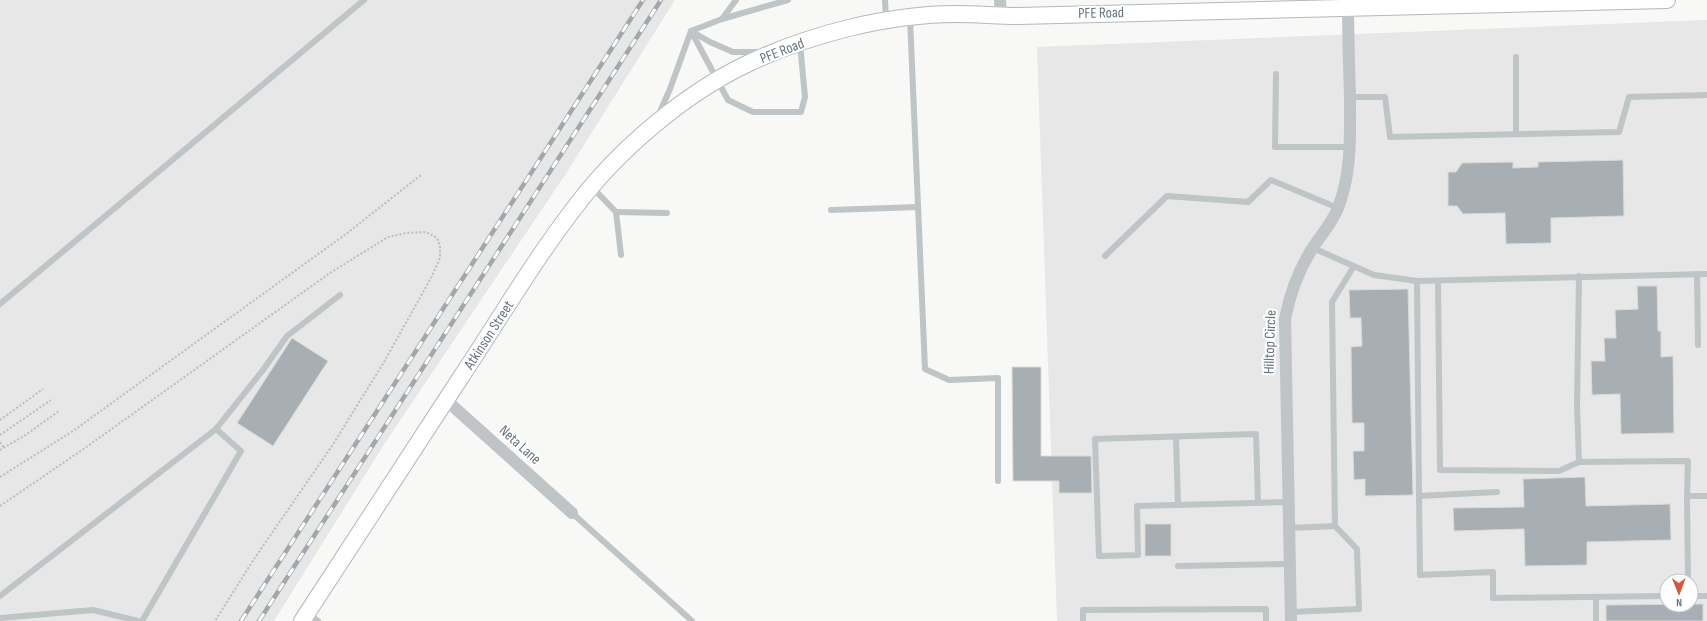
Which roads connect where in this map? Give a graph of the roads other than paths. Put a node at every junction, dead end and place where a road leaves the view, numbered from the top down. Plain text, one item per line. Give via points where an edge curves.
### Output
1 (364, 0) edge
2 (736, 0) edge
3 (788, 0) edge
4 (885, 0) edge
5 (1667, 0) edge
6 (1590, 1) edge
7 (1488, 2) edge
8 (1348, 3) edge
9 (1001, 8) edge
10 (910, 17) junction
11 (722, 20) junction
12 (886, 20) junction
13 (691, 31) junction
14 (800, 43) junction
15 (776, 52) junction
16 (1516, 58) dead end
17 (1276, 74) dead end
18 (716, 81) junction
19 (1707, 95) edge
20 (1350, 97) junction
21 (653, 126) junction
22 (1516, 134) junction
23 (1350, 147) junction
24 (592, 187) junction
25 (918, 207) junction
26 (1338, 208) junction
27 (831, 210) dead end
28 (616, 212) junction
29 (667, 213) dead end
30 (1313, 248) junction
31 (621, 255) dead end
32 (1105, 256) dead end
33 (1354, 266) junction
34 (1697, 274) junction
35 (1707, 274) edge
36 (1579, 276) junction
37 (1417, 281) junction
38 (1438, 282) junction
39 (340, 295) dead end
40 (0, 304) edge
41 (1698, 345) dead end
42 (446, 400) junction
43 (216, 429) junction
44 (1176, 437) junction
45 (1579, 462) junction
46 (998, 481) dead end
47 (1497, 492) dead end
48 (1419, 496) junction
49 (1688, 496) junction
50 (1707, 496) edge
51 (1288, 502) junction
52 (1258, 503) junction
53 (1178, 505) junction
54 (572, 513) joint
55 (1335, 526) junction
56 (1288, 528) junction
57 (1289, 564) junction
58 (1178, 566) dead end
59 (1688, 573) edge
60 (0, 596) edge
61 (1659, 596) edge
62 (1596, 597) junction
63 (1290, 616) edge
64 (0, 618) edge
65 (309, 618) edge
66 (138, 621) edge
67 (142, 621) edge
68 (692, 621) edge
69 (1083, 621) edge
70 (1266, 621) edge
71 (1596, 621) edge

1 - 40 lane
2 - 11 lane
3 - 11 lane
4 - 12 lane
5 - 6 main road, PFE Road
6 - 7 main road, PFE Road
7 - 8 main road, PFE Road
8 - 9 main road, PFE Road
8 - 20 street, Hilltop Circle
9 - 10 main road, PFE Road
10 - 12 main road, PFE Road
10 - 25 lane
11 - 13 lane
12 - 14 main road, PFE Road
13 - 15 lane via 732,52
13 - 18 lane
13 - 21 lane via 670,89
14 - 15 main road, PFE Road
14 - 18 lane via 805,97 801,112 753,112 728,100
15 - 18 main road, PFE Road
16 - 22 lane
17 - 23 lane via 1275,147
18 - 21 main road, Atkinson Street
19 - 22 lane via 1629,97 1619,132
20 - 22 lane via 1385,97 1390,137
20 - 23 street, Hilltop Circle
21 - 24 main road, Atkinson Street via 628,148
23 - 26 street, Hilltop Circle via 1347,177
24 - 28 lane
24 - 42 main road, Atkinson Street via 534,267
25 - 27 lane
25 - 46 lane via 925,369 949,380 998,378
26 - 30 street, Hilltop Circle
26 - 32 lane via 1271,180 1248,202 1167,196
28 - 29 lane
28 - 31 lane
30 - 33 lane
30 - 51 street, Hilltop Circle via 1299,272 1289,298 1285,319
33 - 37 lane via 1374,275
33 - 55 lane via 1332,302
34 - 35 lane
34 - 36 lane
34 - 41 lane
36 - 38 lane
36 - 45 lane
37 - 38 lane
37 - 48 lane
38 - 45 lane via 1440,470 1559,471
39 - 43 lane via 287,336
42 - 54 street, Neta Lane
42 - 65 main road, Atkinson Street
43 - 60 lane
43 - 67 lane via 241,451
44 - 52 lane via 1256,434
44 - 53 lane
44 - 53 lane via 1095,439 1099,556 1138,555 1137,506
45 - 49 lane via 1688,461
47 - 48 lane
48 - 62 lane via 1420,575 1493,572 1493,598
49 - 50 lane
49 - 59 lane
51 - 52 lane
51 - 56 street, Hilltop Circle
52 - 53 lane
54 - 68 lane
55 - 56 lane
55 - 63 lane via 1357,549 1360,609
56 - 57 street, Hilltop Circle
57 - 58 lane
57 - 63 street, Hilltop Circle
61 - 62 lane
62 - 71 lane
64 - 66 lane via 93,610
69 - 70 lane via 1083,610 1266,610

